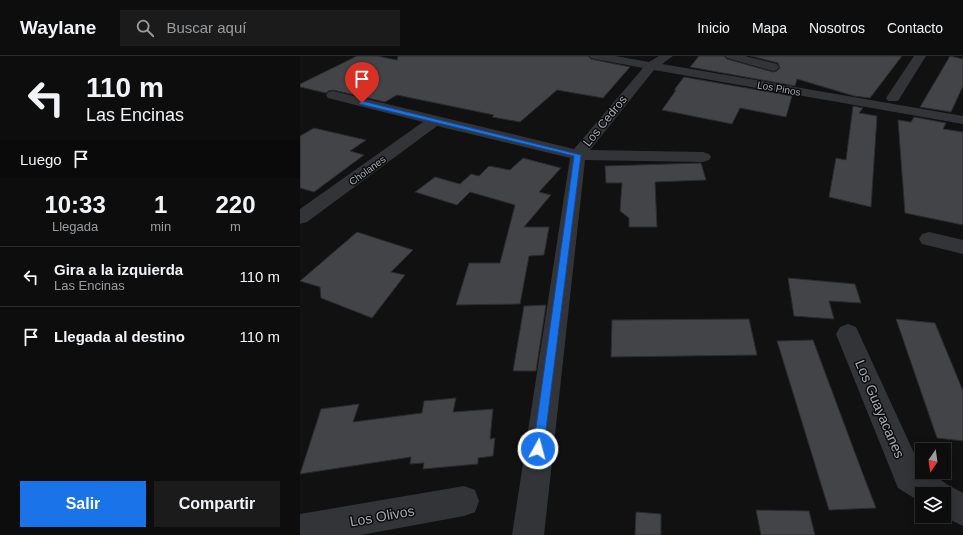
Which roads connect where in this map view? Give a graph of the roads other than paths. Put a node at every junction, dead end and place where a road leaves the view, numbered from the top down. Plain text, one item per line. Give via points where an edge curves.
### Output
1 (595, 56) edge
2 (731, 56) edge
3 (920, 56) edge
4 (659, 61) edge
5 (773, 67) dead end
6 (334, 95) dead end
7 (893, 98) dead end
8 (963, 120) edge
9 (434, 121) junction
10 (578, 155) junction
11 (703, 157) dead end
12 (300, 218) edge
13 (929, 239) dead end
14 (963, 247) edge
15 (848, 334) dead end
16 (925, 487) edge
17 (464, 501) dead end
18 (951, 503) edge
19 (963, 510) edge
20 (300, 530) edge
21 (528, 535) edge

1 - 4 street, Los Pinos
2 - 5 street
3 - 7 street
4 - 8 street, Los Pinos
4 - 10 street, Los Cedros
6 - 9 street
9 - 10 street
9 - 12 street, Cholanes
10 - 11 street
10 - 21 street, Los Cedros
13 - 14 street
15 - 16 street, Los Guayacanes via 909,477
17 - 20 street, Los Olivos
18 - 19 street

